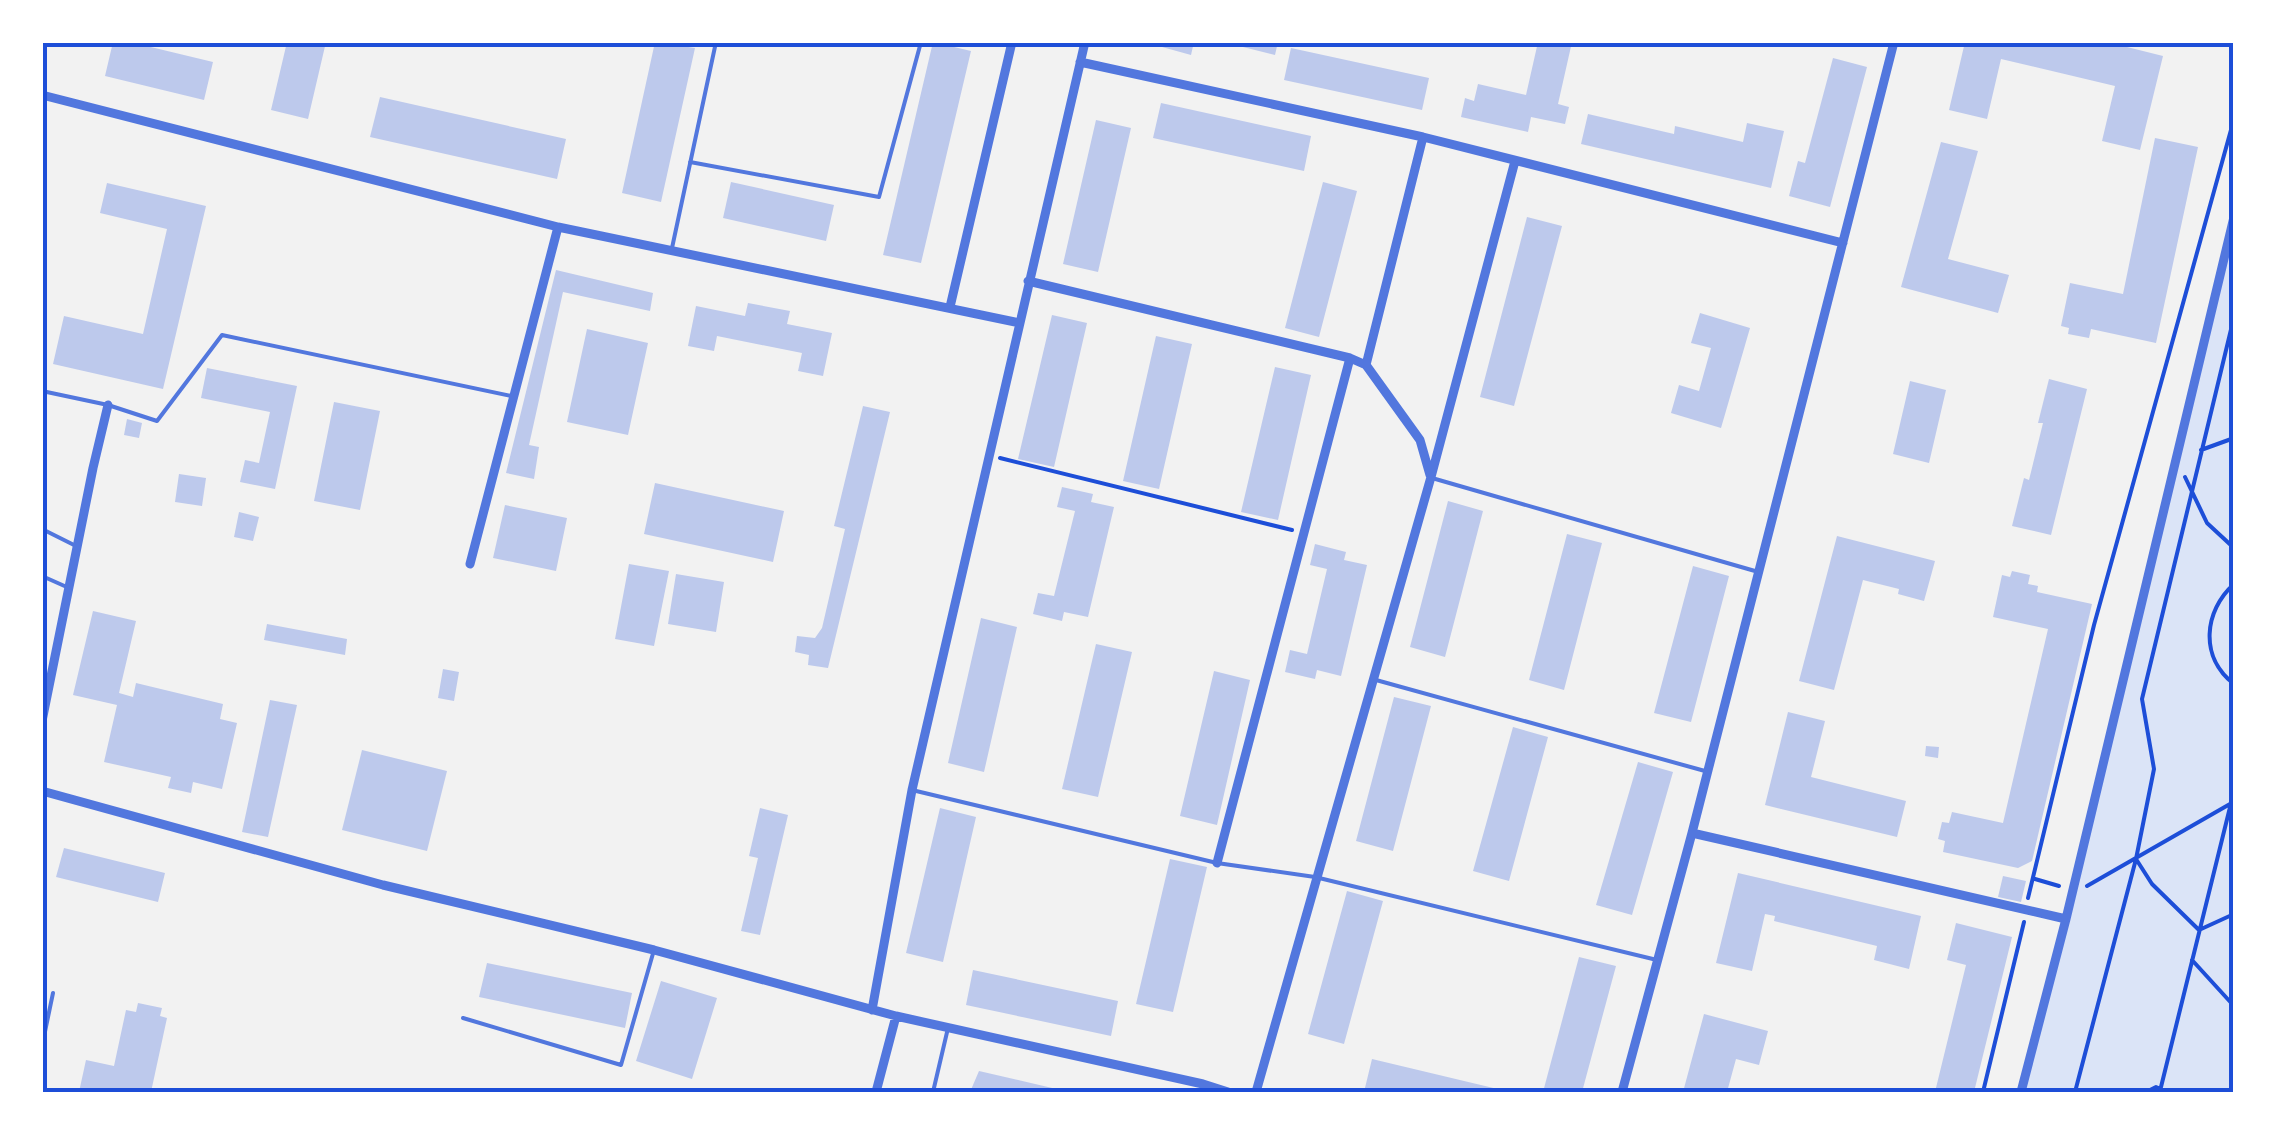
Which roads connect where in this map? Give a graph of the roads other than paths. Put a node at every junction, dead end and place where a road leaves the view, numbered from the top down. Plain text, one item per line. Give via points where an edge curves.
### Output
1 (716, 42) edge
2 (921, 42) edge
3 (1012, 42) edge
4 (1085, 42) edge
5 (1894, 42) edge
6 (1080, 62) junction
7 (42, 95) edge
8 (1423, 138) junction
9 (1515, 161) junction
10 (690, 162) junction
11 (2234, 217) edge
12 (558, 227) junction
13 (1843, 243) junction
14 (671, 250) junction
15 (1028, 281) junction
16 (950, 307) junction
17 (1020, 323) junction
18 (1350, 358) junction
19 (1366, 365) junction
20 (42, 390) edge
21 (514, 397) junction
22 (108, 405) junction
23 (1431, 477) junction
24 (42, 529) edge
25 (77, 546) junction
26 (470, 564) dead end
27 (1759, 572) junction
28 (42, 576) edge
29 (69, 588) junction
30 (1372, 679) junction
31 (42, 722) edge
32 (1708, 772) junction
33 (912, 790) junction
34 (42, 791) edge
35 (1692, 833) junction
36 (1217, 863) junction
37 (1315, 878) junction
38 (2066, 919) junction
39 (654, 950) junction
40 (1657, 960) junction
41 (53, 993) dead end
42 (872, 1010) junction
43 (896, 1016) junction
44 (463, 1018) dead end
45 (948, 1028) junction
46 (42, 1046) edge
47 (1202, 1088) edge
48 (876, 1092) edge
49 (933, 1092) edge
50 (1228, 1092) edge
51 (1256, 1092) edge
52 (1622, 1092) edge
53 (2022, 1092) edge

1 - 10 lane
2 - 10 lane via 880,197
3 - 16 street
4 - 6 street
5 - 13 street
6 - 8 street
6 - 15 street
7 - 12 street
8 - 9 street
8 - 19 street
9 - 13 street
9 - 23 street
10 - 14 lane
11 - 38 street
12 - 14 street
12 - 21 street
13 - 27 street
14 - 16 street
15 - 17 street
15 - 18 street
16 - 17 street
17 - 33 street
18 - 19 street
18 - 36 street
19 - 23 street via 1420,440
20 - 22 lane
21 - 22 lane via 222,336 157,420
21 - 26 street
22 - 25 street
23 - 27 lane
23 - 30 street
24 - 25 lane
25 - 29 street
27 - 32 street
28 - 29 lane
29 - 31 street
30 - 32 lane
30 - 37 street
32 - 35 street
33 - 36 lane
33 - 42 street
34 - 39 street via 383,885
35 - 38 street
35 - 40 street
36 - 37 lane
37 - 40 lane
37 - 51 street
38 - 53 street
39 - 42 street
39 - 44 lane via 622,1065
40 - 52 street
41 - 46 lane
42 - 43 street
43 - 45 street
43 - 48 street
45 - 47 street
45 - 49 lane
47 - 50 street

